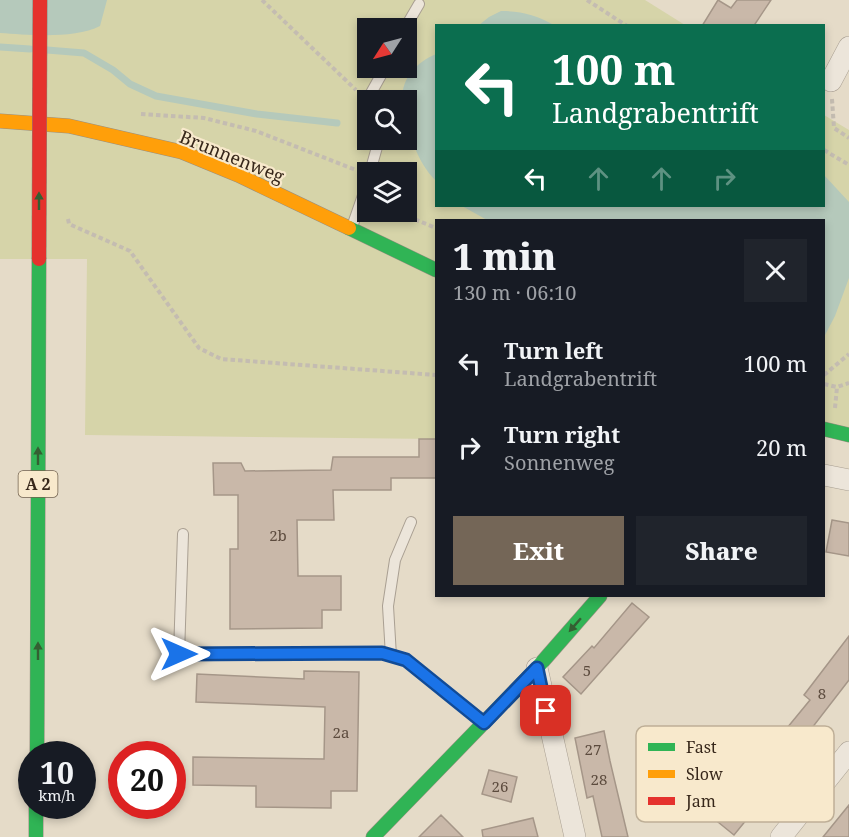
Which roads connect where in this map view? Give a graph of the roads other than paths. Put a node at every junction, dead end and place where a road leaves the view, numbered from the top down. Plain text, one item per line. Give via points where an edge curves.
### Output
1 (40, 0) edge
2 (419, 3) dead end
3 (411, 18) edge
4 (849, 47) edge
5 (831, 81) road end
6 (0, 121) edge
7 (357, 211) edge
8 (351, 228) junction
9 (435, 270) edge
10 (825, 429) edge
11 (849, 435) edge
12 (825, 475) edge
13 (849, 480) edge
14 (411, 522) dead end
15 (183, 534) dead end
16 (599, 597) edge
17 (391, 656) junction
18 (537, 668) junction
19 (484, 723) junction
20 (37, 741) edge
21 (849, 752) edge
22 (834, 771) edge
23 (36, 819) edge
24 (793, 822) edge
25 (36, 837) edge
26 (374, 837) edge
27 (575, 837) edge
28 (781, 837) edge

20 -> 1 main road, A 2, bridge
2 - 3 lane
4 - 5 street
6 - 8 main road, Brunnenweg via 69,126 182,152
7 - 8 lane
8 - 9 main road, Brunnenweg
10 - 11 main road
12 - 13 street
14 - 17 lane via 395,560 388,606
15 - 17 lane via 179,654
16 -> 18 main road
17 - 19 lane via 406,660
18 - 19 main road
18 - 27 street
19 - 26 main road
21 - 22 street
23 - 25 main road
24 - 28 street

